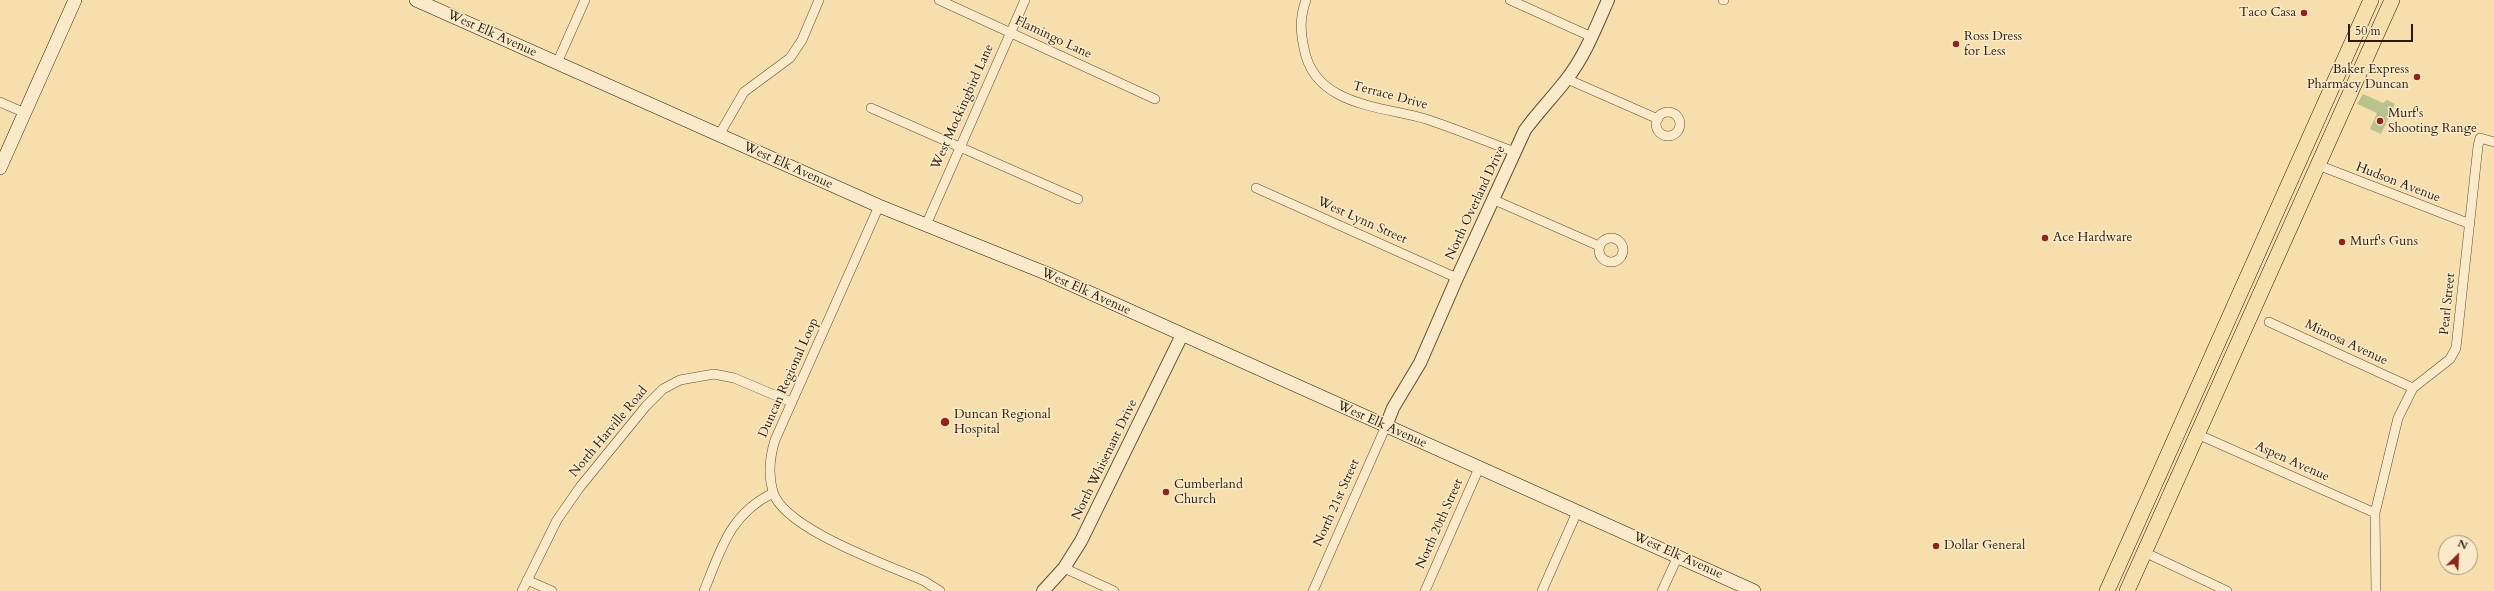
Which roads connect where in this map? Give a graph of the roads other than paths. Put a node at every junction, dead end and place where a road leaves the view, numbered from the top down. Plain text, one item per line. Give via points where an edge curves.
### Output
1 (75, 0) edge
2 (416, 0) edge
3 (585, 0) edge
4 (819, 0) edge
5 (939, 0) edge
6 (1025, 0) edge
7 (1306, 0) edge
8 (1510, 0) edge
9 (1608, 0) edge
10 (2371, 0) edge
11 (2392, 0) edge
12 (1010, 33) junction
13 (1592, 37) junction
14 (557, 63) junction
15 (1567, 79) junction
16 (1155, 100) dead end
17 (0, 102) edge
18 (871, 108) dead end
19 (25, 112) junction
20 (1658, 119) dead end
21 (719, 135) junction
22 (2494, 142) edge
23 (961, 146) junction
24 (1515, 152) junction
25 (2318, 165) junction
26 (0, 168) edge
27 (1256, 188) dead end
28 (1078, 199) dead end
29 (1492, 199) junction
30 (879, 206) junction
31 (2470, 224) junction
32 (926, 225) junction
33 (1599, 246) dead end
34 (1457, 278) junction
35 (2238, 296) junction
36 (2256, 304) junction
37 (2269, 322) dead end
38 (1182, 335) junction
39 (2413, 388) junction
40 (791, 402) junction
41 (1386, 426) junction
42 (2197, 434) junction
43 (1479, 468) junction
44 (773, 493) junction
45 (1577, 512) junction
46 (2376, 513) junction
47 (2134, 530) junction
48 (2151, 537) junction
49 (2144, 552) junction
50 (1678, 556) junction
51 (1064, 568) junction
52 (527, 580) junction
53 (522, 591) edge
54 (552, 591) edge
55 (704, 591) edge
56 (940, 591) edge
57 (1042, 591) edge
58 (1114, 591) edge
59 (1313, 591) edge
60 (1425, 591) edge
61 (1542, 591) edge
62 (1662, 591) edge
63 (1754, 591) edge
64 (2107, 591) edge
65 (2127, 591) edge
66 (2227, 591) edge
67 (2376, 591) edge

1 - 19 main road
2 - 14 main road, West Elk Avenue
3 - 14 street
4 - 21 street via 802,40 790,58 744,92
5 - 12 street, Flamingo Lane
6 - 12 street, West Mockingbird Lane
7 - 24 street, Terrace Drive via 1301,18 1305,56 1313,72 1325,86 1344,98 1369,107 1425,119
8 - 13 street
9 - 13 street, North Overland Drive
10 - 35 main road
11 - 25 main road
12 - 16 street, Flamingo Lane
12 - 23 street, West Mockingbird Lane
13 - 15 street, North Overland Drive
14 - 21 main road, West Elk Avenue
15 - 20 street
15 - 24 street, North Overland Drive via 1536,114
17 - 19 street
18 - 23 street
19 - 26 main road
21 - 30 main road, West Elk Avenue
22 - 31 street, Pearl Street via 2480,138
23 - 28 street
23 - 32 street, West Mockingbird Lane
24 - 29 street, North Overland Drive
25 - 31 street, Hudson Avenue
25 - 36 main road
27 - 34 street, West Lynn Street
29 - 33 street
29 - 34 street, North Overland Drive
30 - 32 main road, West Elk Avenue
30 - 40 street, Duncan Regional Loop
31 - 39 street, Pearl Street via 2456,348 2450,359
32 - 38 main road, West Elk Avenue via 1048,274
34 - 41 street, North Overland Drive via 1420,363 1393,408
35 - 36 main road
35 - 47 main road
36 - 42 main road
37 - 39 street, Mimosa Avenue
38 - 41 main road, West Elk Avenue
38 - 51 street, North Whisenant Drive via 1081,540
39 - 46 street, Pearl Street via 2398,418
40 - 44 street, Duncan Regional Loop via 770,456
40 - 52 street, North Harville Road via 734,378 714,374 680,380 663,389 580,487 557,520
41 - 43 main road, West Elk Avenue
41 - 59 street, North 21st Street
42 - 46 street, Aspen Avenue
42 - 48 main road
43 - 45 main road, West Elk Avenue
43 - 60 street, North 20th Street
44 - 55 street via 757,501 728,532
44 - 56 street via 792,517 811,531 886,563
45 - 50 main road, West Elk Avenue
45 - 61 street
46 - 67 street, Pearl Street
47 - 48 main road
47 - 64 main road
48 - 49 main road
49 - 65 main road
49 - 66 street
50 - 62 street
50 - 63 main road, West Elk Avenue
51 - 57 street, North Whisenant Drive
51 - 58 street
52 - 53 street, North Harville Road
52 - 54 street

